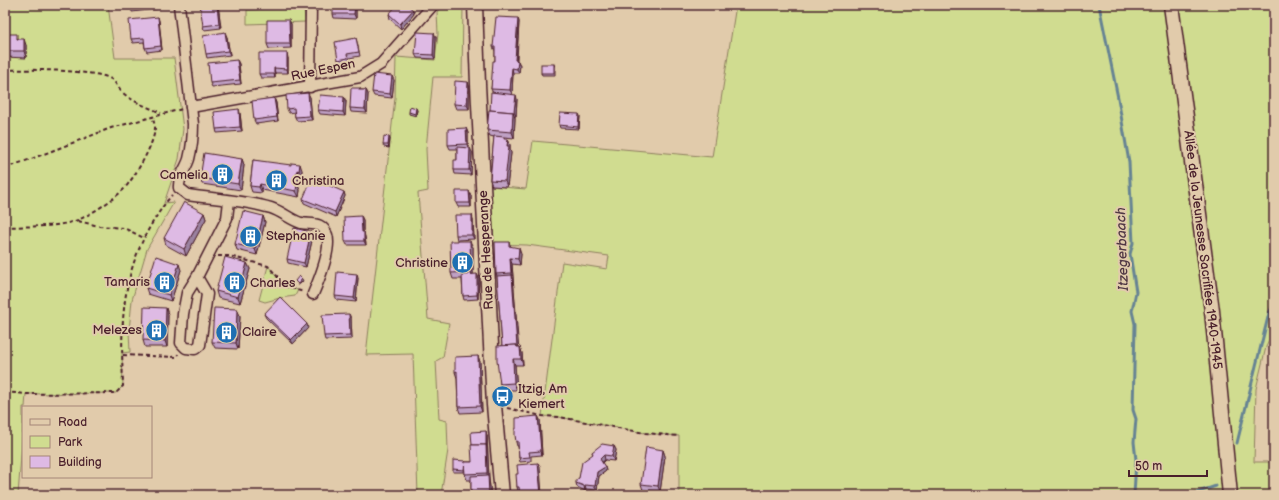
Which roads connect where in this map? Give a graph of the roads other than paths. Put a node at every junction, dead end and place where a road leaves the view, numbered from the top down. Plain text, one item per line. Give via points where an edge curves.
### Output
1 (179, 5) edge
2 (311, 5) edge
3 (433, 5) edge
4 (475, 5) edge
5 (1171, 5) edge
6 (310, 87) junction
7 (191, 107) junction
8 (229, 201) junction
9 (197, 277) junction
10 (313, 294) road end
11 (502, 495) edge
12 (1230, 495) edge

1 - 7 street
2 - 6 street
3 - 6 street, Rue Espen via 381,64 360,77
4 - 11 main road, Rue de Hesperange via 494,405
5 - 12 main road, Allée de la Jeunesse Sacrifiée 1940-1945 via 1212,311
6 - 7 street, Rue Espen
7 - 8 street via 193,142 189,160 178,182 179,188 188,195
8 - 9 street via 227,218
8 - 10 street via 272,208 301,223 317,224 323,228 327,235 325,264
9 - 9 street via 187,294 181,343 186,348 195,349 200,345 207,294

